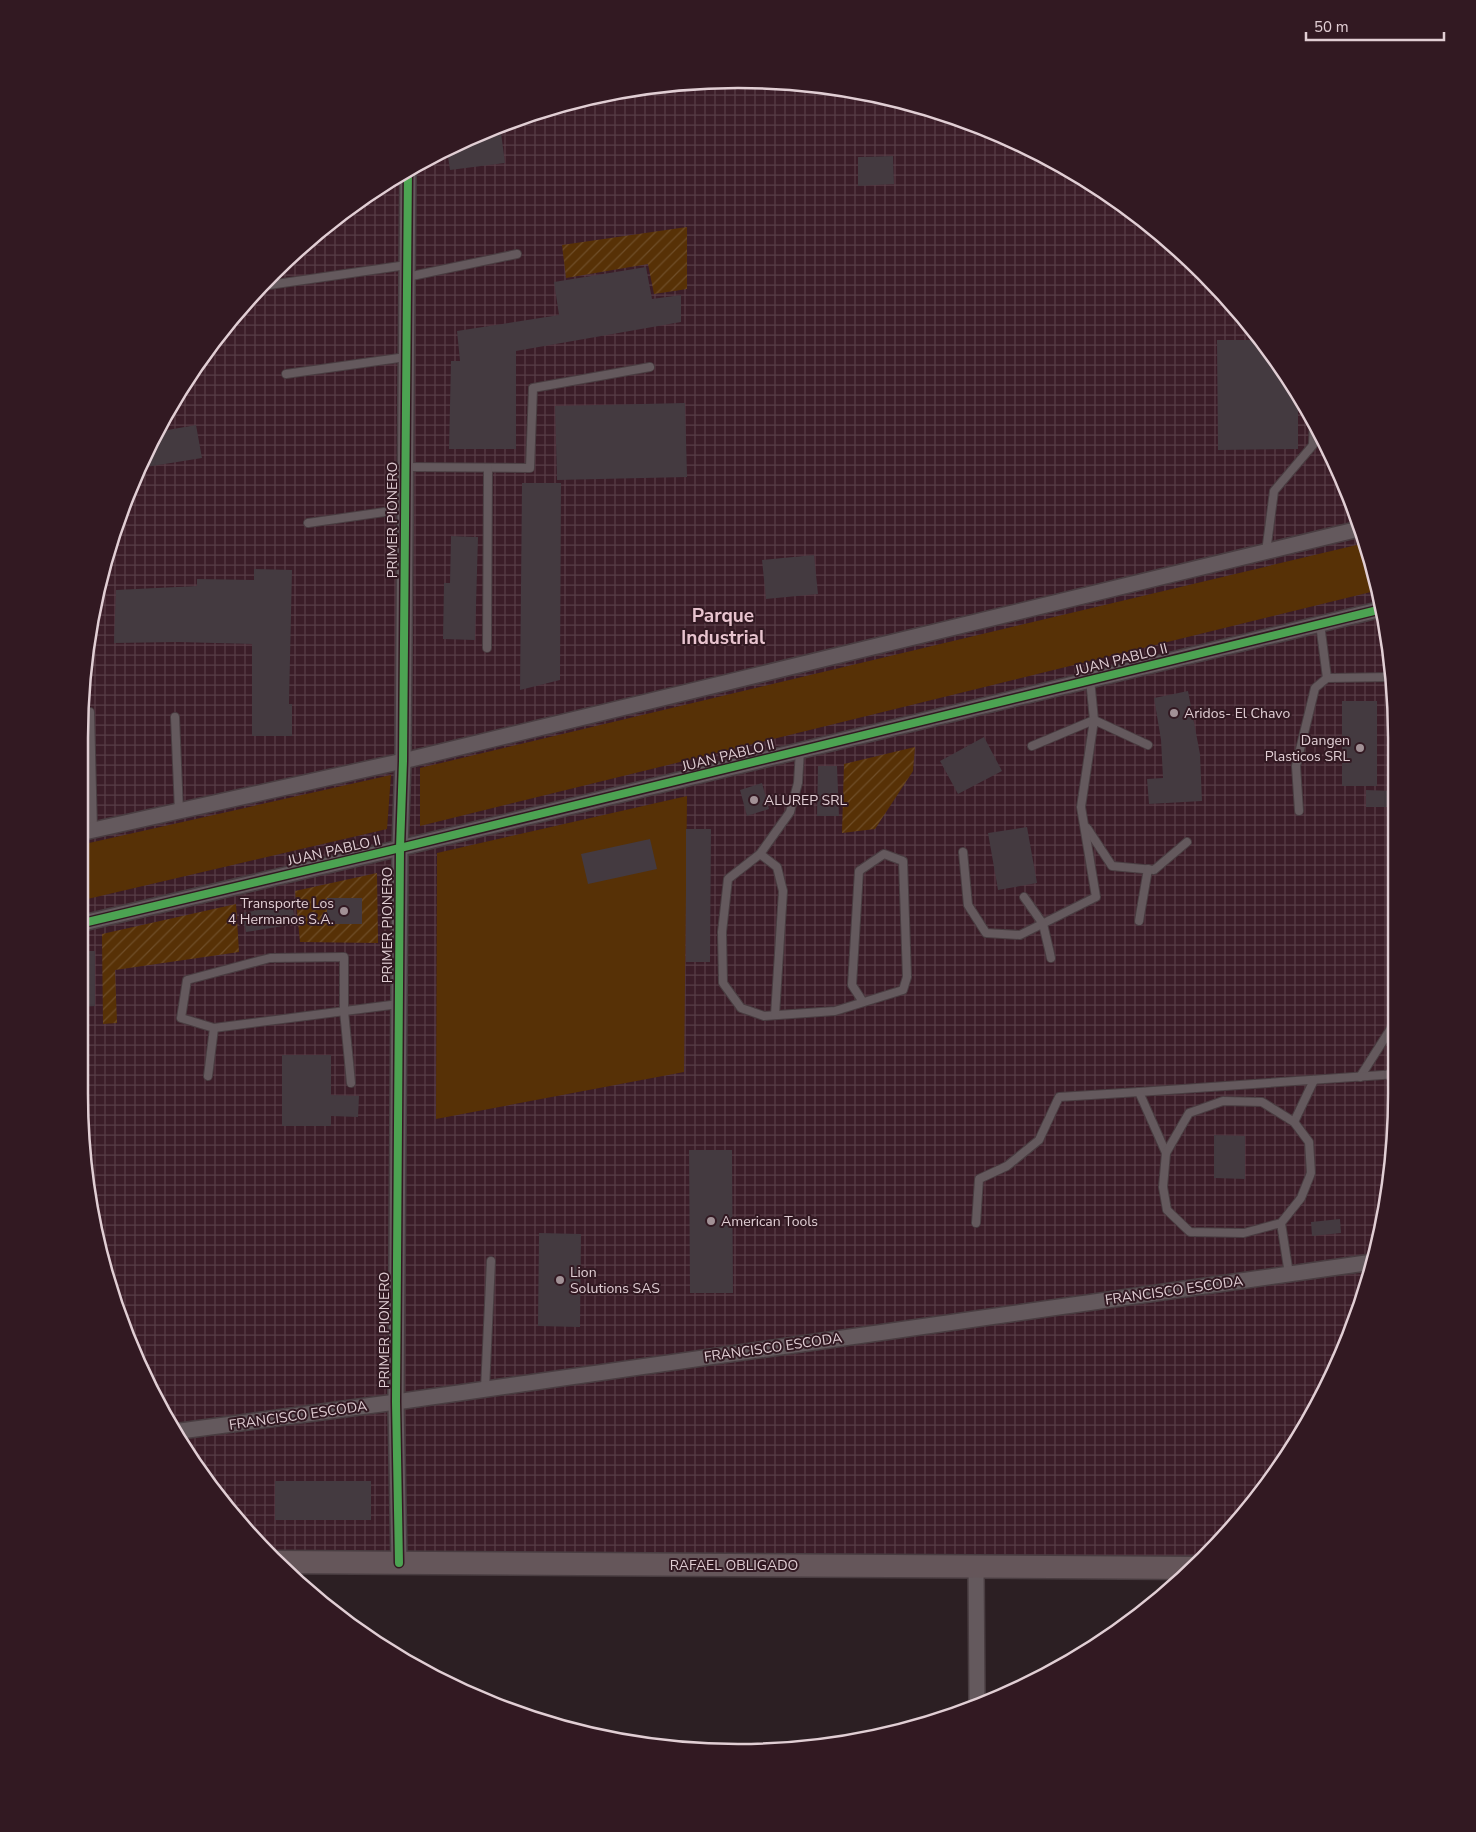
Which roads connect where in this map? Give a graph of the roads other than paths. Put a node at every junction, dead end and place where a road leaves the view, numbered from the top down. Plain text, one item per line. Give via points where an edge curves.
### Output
1 (408, 178) edge
2 (517, 254) dead end
3 (407, 271) junction
4 (272, 285) edge
5 (406, 357) junction
6 (650, 367) dead end
7 (286, 374) dead end
8 (1313, 436) edge
9 (405, 467) junction
10 (488, 468) junction
11 (405, 509) junction
12 (308, 523) dead end
13 (1354, 530) edge
14 (1266, 552) junction
15 (1376, 610) edge
16 (1320, 624) junction
17 (487, 648) dead end
18 (1385, 677) edge
19 (1327, 678) junction
20 (1090, 680) junction
21 (90, 712) dead end
22 (175, 717) dead end
23 (1094, 720) junction
24 (1148, 745) dead end
25 (1032, 746) dead end
26 (800, 750) junction
27 (403, 760) junction
28 (88, 772) edge
29 (179, 811) junction
30 (1299, 811) dead end
31 (1084, 824) junction
32 (88, 832) edge
33 (1188, 842) dead end
34 (400, 848) junction
35 (963, 852) dead end
36 (760, 854) junction
37 (1148, 869) junction
38 (1024, 897) dead end
39 (1139, 921) dead end
40 (88, 922) edge
41 (1043, 924) junction
42 (1051, 958) dead end
43 (863, 1002) junction
44 (399, 1004) junction
45 (344, 1011) junction
46 (775, 1015) junction
47 (214, 1028) junction
48 (1388, 1033) edge
49 (1388, 1075) edge
50 (208, 1076) dead end
51 (1360, 1077) junction
52 (1314, 1080) junction
53 (351, 1083) dead end
54 (1139, 1092) junction
55 (1294, 1122) junction
56 (1166, 1153) junction
57 (976, 1223) dead end
58 (1281, 1223) junction
59 (491, 1261) dead end
60 (1366, 1263) edge
61 (1288, 1274) junction
62 (485, 1389) junction
63 (396, 1402) junction
64 (182, 1431) edge
65 (287, 1562) edge
66 (399, 1563) junction
67 (976, 1567) junction
68 (1183, 1568) edge
69 (977, 1699) edge

1 - 3 street, PRIMER PIONERO
2 - 3 lane
3 - 4 lane
3 - 5 street, PRIMER PIONERO
5 - 7 lane
5 - 9 street, PRIMER PIONERO
6 - 10 lane via 533,388 530,468
8 - 14 lane via 1313,445 1274,491
9 - 10 lane
9 - 11 street, PRIMER PIONERO
10 - 17 lane
11 - 12 lane
11 - 27 street, PRIMER PIONERO
13 - 14 street
14 - 27 street
15 - 16 street, JUAN PABLO II
16 - 19 lane
16 - 20 street, JUAN PABLO II
18 - 19 lane
19 - 30 lane via 1316,688 1296,766
20 - 23 lane
20 - 26 street, JUAN PABLO II
21 - 28 lane
22 - 29 lane
23 - 24 lane
23 - 25 lane
23 - 31 lane via 1081,807
26 - 34 street, JUAN PABLO II
26 - 36 lane via 798,783 790,812
27 - 29 street
27 - 34 street, PRIMER PIONERO
29 - 32 street
31 - 37 lane via 1112,866
31 - 41 lane via 1096,897
33 - 37 lane via 1154,870
34 - 40 street, JUAN PABLO II
34 - 44 street, PRIMER PIONERO
35 - 41 lane via 968,905 986,933 1020,935
36 - 46 lane via 777,867 783,891
36 - 46 lane via 728,879 722,932 723,984 741,1008 764,1016
37 - 39 lane
38 - 41 lane
41 - 42 lane
43 - 43 lane via 903,990 907,977 903,861 884,854 859,871 852,985
43 - 46 lane via 835,1011
44 - 45 lane
44 - 63 street, PRIMER PIONERO
45 - 47 lane
45 - 47 lane via 344,957 270,958 187,980 182,1018
45 - 53 lane
47 - 50 lane
48 - 51 lane
49 - 51 lane
51 - 52 lane
52 - 54 lane
52 - 55 lane
54 - 56 lane
54 - 57 lane via 1059,1097 1039,1140 1007,1166 979,1179
55 - 56 lane via 1262,1102 1223,1101 1189,1113
55 - 58 lane via 1309,1142 1311,1173 1301,1198
56 - 58 lane via 1163,1188 1167,1210 1190,1232 1244,1233
58 - 61 lane
59 - 62 lane
60 - 61 street, FRANCISCO ESCODA
61 - 62 street, FRANCISCO ESCODA
62 - 63 street, FRANCISCO ESCODA
63 - 64 street, FRANCISCO ESCODA
63 - 66 street, PRIMER PIONERO
65 - 66 street, RAFAEL OBLIGADO
66 - 67 street, RAFAEL OBLIGADO
67 - 68 street, RAFAEL OBLIGADO
67 - 69 street

